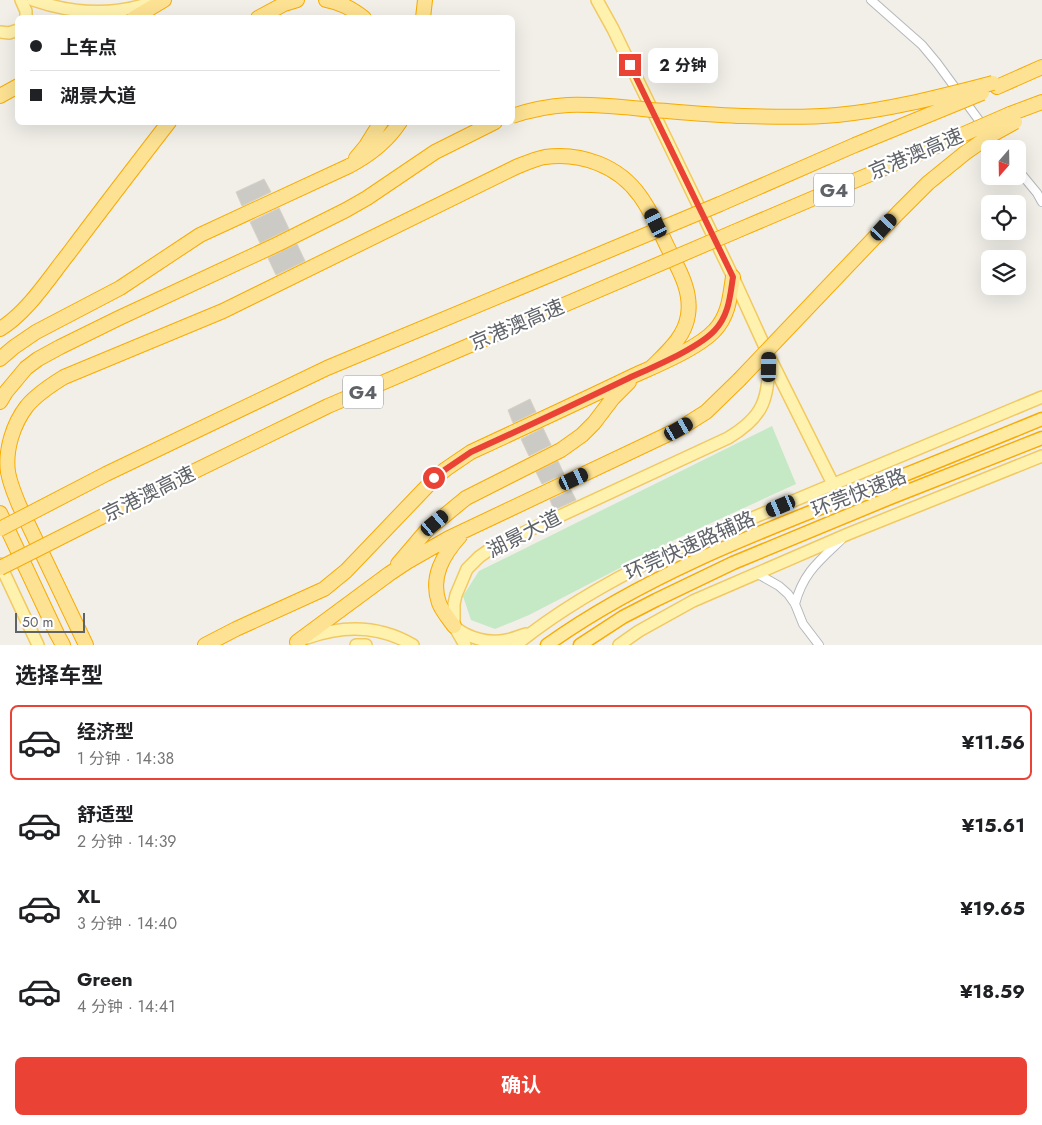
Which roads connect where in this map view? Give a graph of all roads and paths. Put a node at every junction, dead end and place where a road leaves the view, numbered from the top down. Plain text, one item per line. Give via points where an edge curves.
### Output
1 (21, 0) edge
2 (33, 0) edge
3 (159, 0) edge
4 (164, 0) edge
5 (297, 0) edge
6 (326, 0) edge
7 (425, 0) edge
8 (597, 0) edge
9 (870, 0) edge
10 (26, 15) edge
11 (139, 15) edge
12 (264, 15) edge
13 (360, 15) edge
14 (423, 15) edge
15 (15, 31) edge
16 (0, 32) edge
17 (1042, 67) edge
18 (995, 85) junction
19 (15, 88) edge
20 (0, 96) edge
21 (1042, 102) edge
22 (1042, 106) edge
23 (515, 115) edge
24 (1012, 118) junction
25 (167, 125) edge
26 (379, 125) edge
27 (398, 125) edge
28 (490, 125) edge
29 (993, 140) edge
30 (349, 166) junction
31 (1026, 180) edge
32 (1042, 202) edge
33 (733, 277) junction
34 (0, 329) edge
35 (769, 356) junction
36 (0, 359) edge
37 (646, 370) junction
38 (1042, 397) edge
39 (0, 402) edge
40 (1042, 419) edge
41 (1042, 438) edge
42 (1042, 456) edge
43 (833, 484) junction
44 (0, 512) edge
45 (0, 530) edge
46 (466, 530) junction
47 (848, 534) junction
48 (0, 564) edge
49 (0, 568) edge
50 (390, 574) junction
51 (758, 574) junction
52 (795, 604) junction
53 (454, 626) junction
54 (532, 632) junction
55 (294, 643) edge
56 (38, 645) edge
57 (64, 645) edge
58 (86, 645) edge
59 (205, 645) edge
60 (356, 645) edge
61 (366, 645) edge
62 (413, 645) edge
63 (466, 645) edge
64 (516, 645) edge
65 (547, 645) edge
66 (580, 645) edge
67 (619, 645) edge
68 (819, 645) edge

1 - 10 main road
2 - 3 main road via 68,10 93,12 118,11
4 - 11 highway
5 - 12 highway
6 - 13 highway
7 - 14 highway
8 - 33 main road, 湖景大道
9 - 29 street via 922,45
15 - 16 main road
17 - 18 highway, 京港澳高速 / G4
18 - 23 highway, bridge via 836,115 736,116 568,105
18 - 45 highway, 京港澳高速 / G4, bridge via 327,368 106,474
19 - 20 highway
21 - 24 highway, 京港澳高速 / G4
22 - 24 highway
24 - 46 highway, bridge via 928,183 706,412 679,429
24 - 49 highway, 京港澳高速 / G4, bridge via 934,147 328,406
25 - 34 highway via 32,300
26 - 30 highway
27 - 30 highway via 374,151
28 - 39 highway via 435,152 346,210 38,359 26,368
30 - 36 highway via 200,235 120,288 36,332
31 - 32 street
33 - 35 main road, 湖景大道
33 - 37 highway via 727,310 714,332
35 - 43 main road
35 - 53 main road, 湖景大道 via 764,401 741,430 493,547 467,569 456,595
37 - 50 highway via 625,385 582,435 561,450 466,498 427,530
37 - 58 highway via 678,339 685,327 689,301 680,273 648,207 629,183 617,173 590,160 560,156 516,167 223,311 64,377 34,399 22,415 10,443 8,471 19,506
37 - 59 highway via 457,460 434,478 336,580 315,594
38 - 43 main road, 环莞快速路辅路
40 - 65 highway, 环莞快速路 via 780,524 653,581 613,602
41 - 66 highway, 环莞快速路 via 733,564 623,617
42 - 47 main road
43 - 54 main road, 环莞快速路辅路 via 659,557 582,597
44 - 57 highway
46 - 50 highway
46 - 53 highway via 441,563 436,588 440,605
47 - 51 main road
47 - 52 street via 810,571 798,591
48 - 56 main road
50 - 55 highway
51 - 52 street via 779,586
51 - 67 main road via 693,601
52 - 68 street via 803,624
53 - 54 main road via 471,637 494,641
53 - 63 main road
54 - 64 main road, 环莞快速路辅路
55 - 62 main road via 325,632 354,628 381,632
60 - 61 main road

